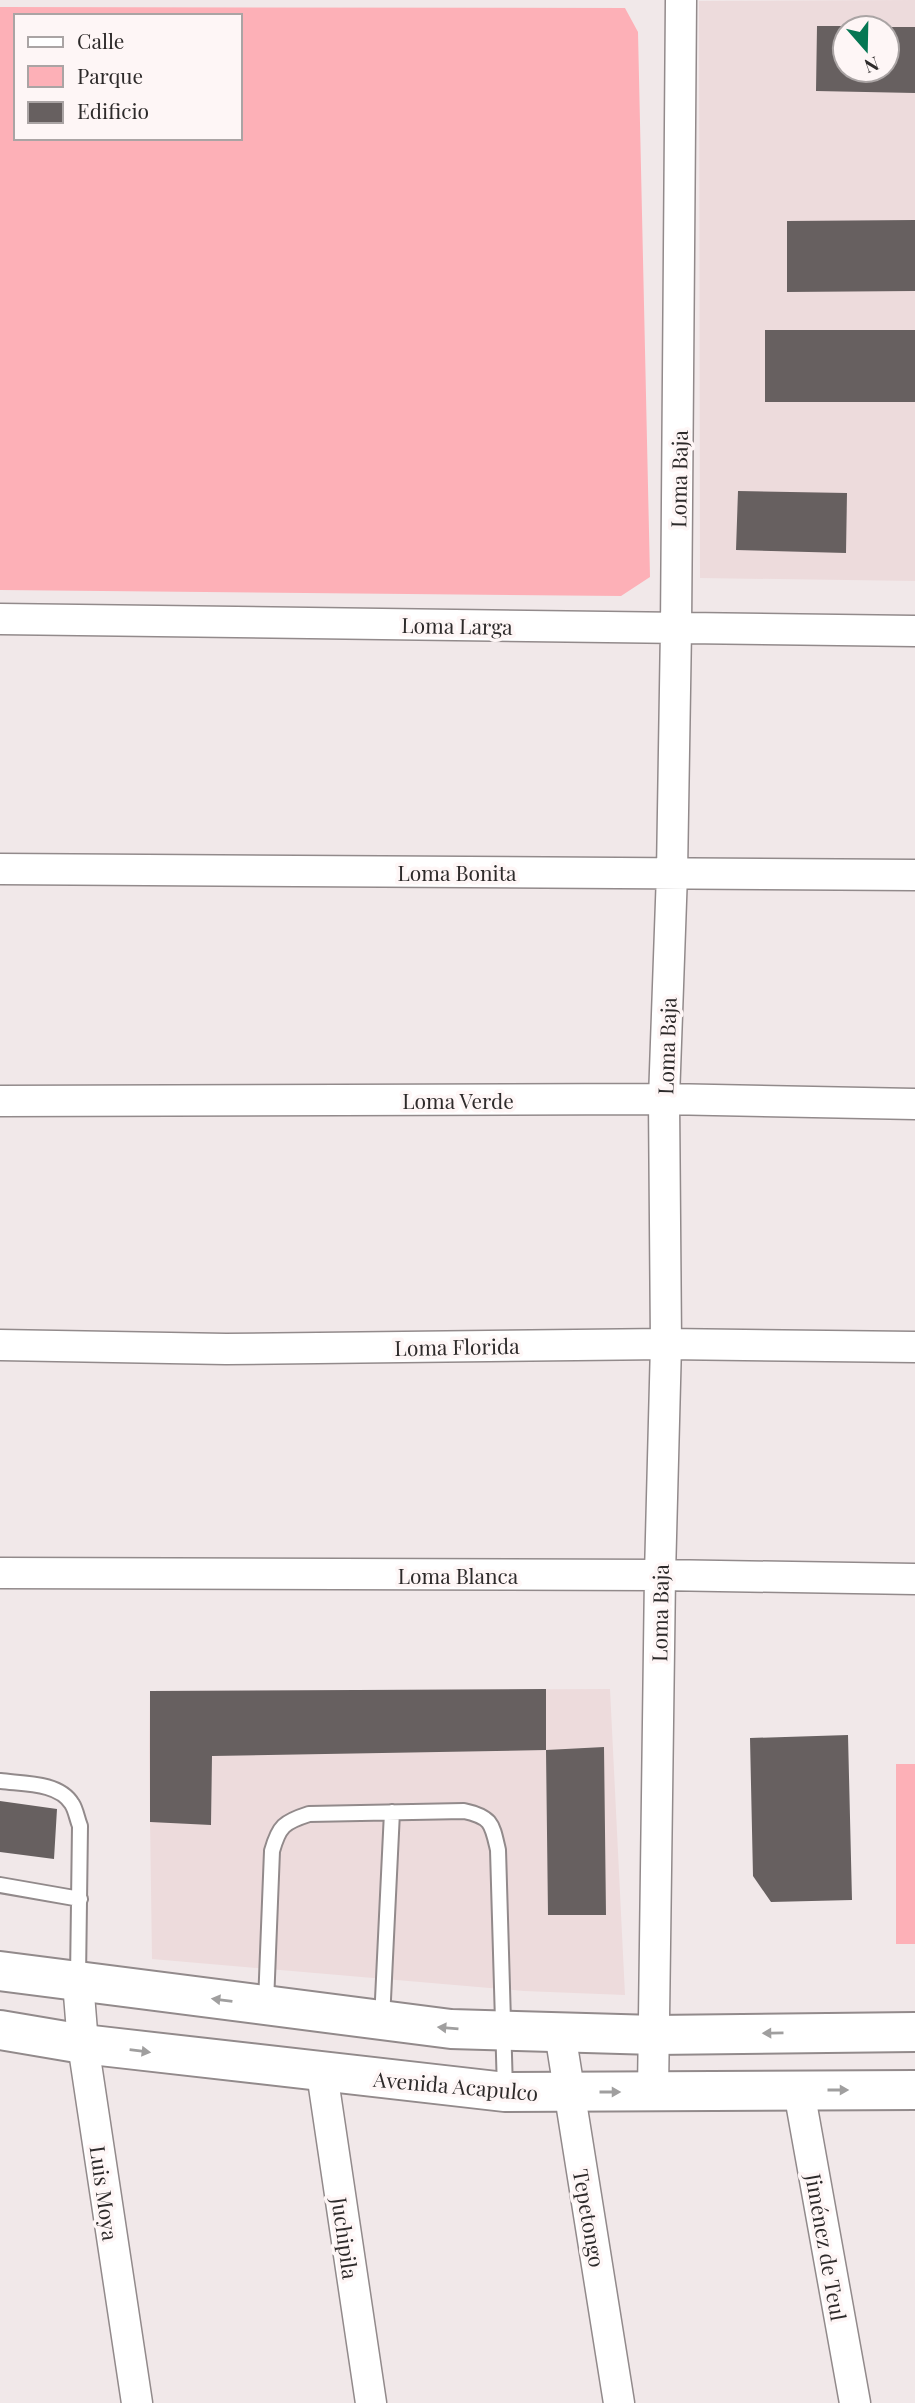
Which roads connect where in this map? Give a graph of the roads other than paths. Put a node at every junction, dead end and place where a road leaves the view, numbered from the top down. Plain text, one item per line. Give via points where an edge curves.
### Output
1 (681, 0) edge
2 (0, 619) edge
3 (676, 628) junction
4 (915, 631) edge
5 (0, 869) edge
6 (672, 873) junction
7 (915, 875) edge
8 (664, 1099) junction
9 (0, 1101) edge
10 (915, 1104) edge
11 (666, 1344) junction
12 (0, 1345) edge
13 (915, 1347) edge
14 (0, 1573) edge
15 (660, 1576) junction
16 (915, 1579) edge
17 (0, 1781) edge
18 (392, 1812) junction
19 (0, 1885) edge
20 (80, 1899) junction
21 (0, 1971) edge
22 (78, 1982) junction
23 (266, 2006) junction
24 (382, 2020) junction
25 (0, 2030) edge
26 (504, 2031) junction
27 (915, 2032) edge
28 (560, 2033) junction
29 (655, 2035) junction
30 (83, 2044) junction
31 (322, 2073) junction
32 (915, 2090) edge
33 (799, 2091) junction
34 (505, 2092) junction
35 (568, 2092) junction
36 (653, 2092) junction
37 (137, 2403) edge
38 (371, 2403) edge
39 (619, 2403) edge
40 (855, 2403) edge

1 - 3 street, Loma Baja
2 - 3 street, Loma Larga
3 - 4 street, Loma Larga
3 - 6 street, Loma Baja
5 - 6 street, Loma Bonita
6 - 7 street, Loma Bonita
6 - 8 street, Loma Baja
8 - 9 street, Loma Verde
8 - 10 street, Loma Verde
8 - 11 street, Loma Baja
11 - 12 street, Loma Florida via 240,1349
11 - 13 street, Loma Florida
11 - 15 street, Loma Baja
14 - 15 street, Loma Blanca
15 - 16 street, Loma Blanca
15 - 29 street, Loma Baja
17 - 20 lane via 46,1786 64,1794 73,1805 79,1826
18 - 23 lane via 309,1814 288,1821 277,1832 272,1852
18 - 24 lane
18 - 26 lane via 464,1811 482,1815 493,1829 498,1850
19 - 20 lane
20 - 22 lane
21 - 22 main road
23 -> 22 main road
22 - 30 street, Luis Moya
23 - 24 main road
26 -> 24 main road
25 - 30 main road, Avenida Acapulco
26 - 28 main road
26 - 34 lane
27 -> 29 main road
28 - 29 main road
28 - 35 street, Tepetongo
29 - 36 street, Loma Baja
30 -> 31 main road, Avenida Acapulco
30 - 37 street, Luis Moya
31 - 34 main road, Avenida Acapulco
31 - 38 street, Juchipila
33 -> 32 main road, Avenida Acapulco
33 - 36 main road, Avenida Acapulco
33 - 40 street, Jiménez de Teul
34 - 35 main road, Avenida Acapulco
35 -> 36 main road, Avenida Acapulco
35 - 39 street, Tepetongo

